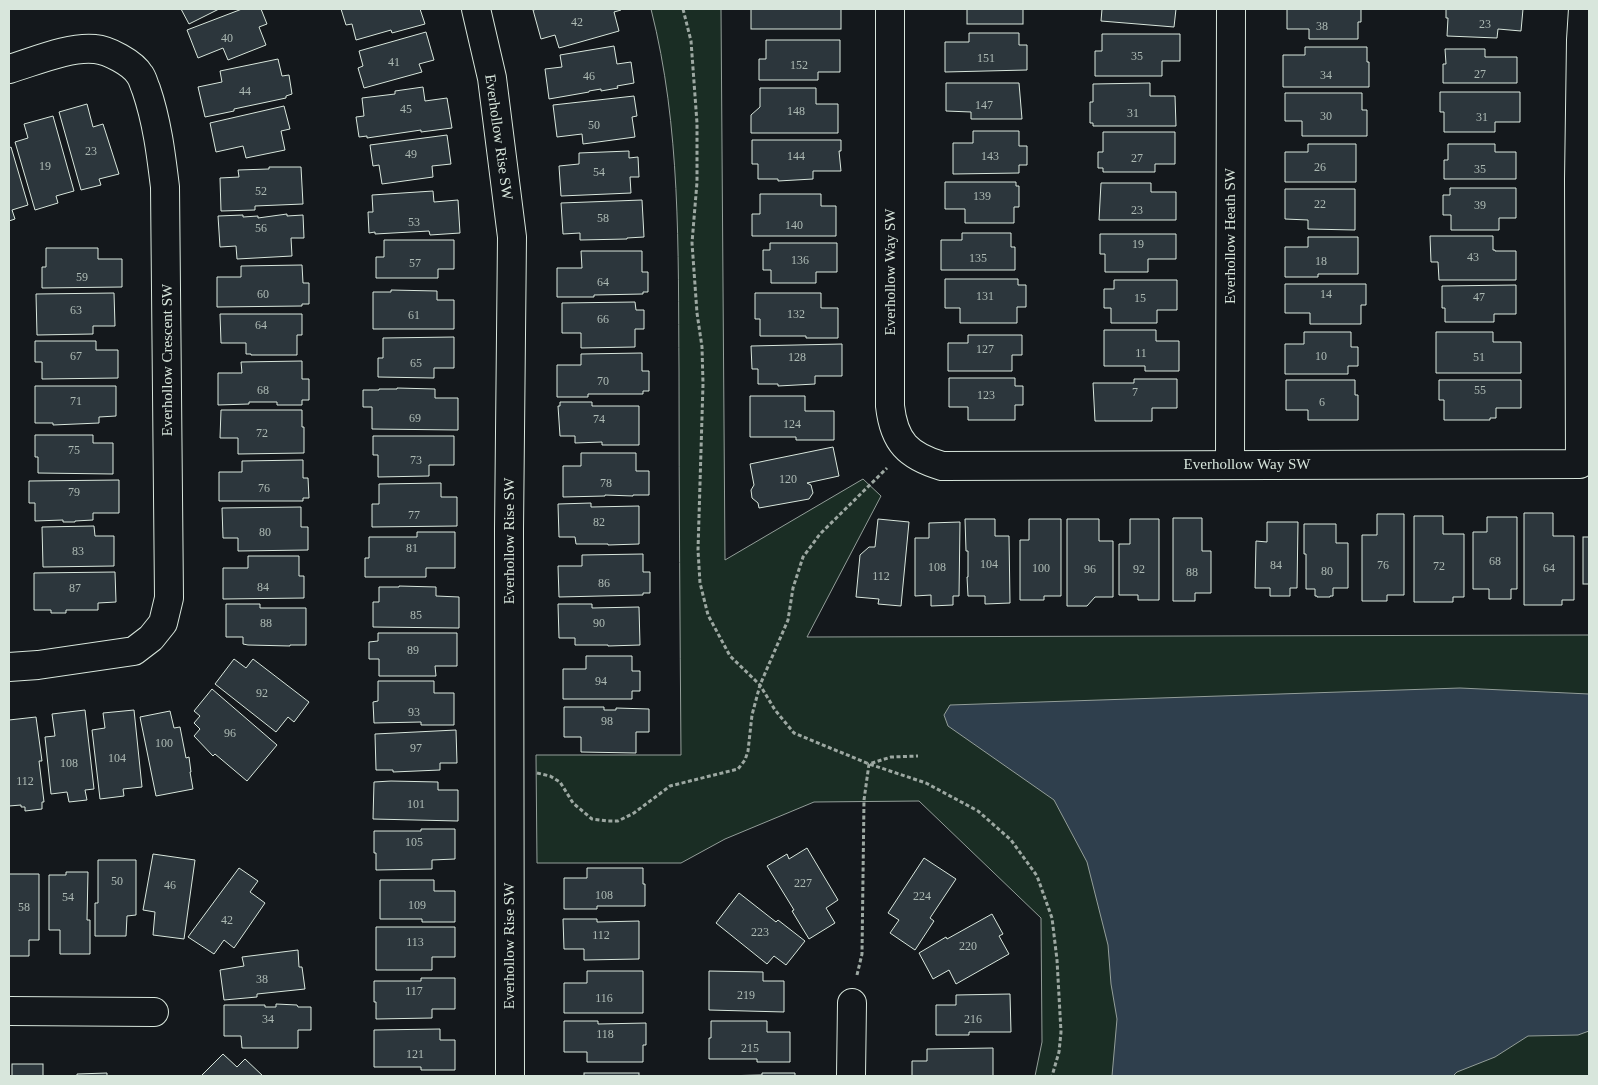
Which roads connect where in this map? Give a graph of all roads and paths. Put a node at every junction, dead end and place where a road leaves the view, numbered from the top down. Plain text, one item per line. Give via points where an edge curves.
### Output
1 (476, 9) edge
2 (683, 9) edge
3 (890, 9) edge
4 (1231, 9) edge
5 (1583, 9) edge
6 (9, 69) edge
7 (1584, 180) edge
8 (908, 449) junction
9 (1230, 464) junction
10 (1585, 464) edge
11 (9, 667) edge
12 (760, 685) junction
13 (918, 756) dead end
14 (869, 764) junction
15 (509, 773) junction
16 (852, 1003) joint
17 (9, 1011) edge
18 (154, 1012) dead end
19 (510, 1076) edge
20 (851, 1076) edge
21 (1052, 1076) edge

1 - 15 street, Everhollow Rise SW via 492,78 512,237
2 - 12 path via 691,41 697,123 692,243 704,384 698,550 700,583 708,615 730,656
3 - 8 street, Everhollow Way SW via 890,406 897,436
4 - 9 street, Everhollow Heath SW
5 - 7 street, Everhollow Way SW
6 - 11 street, Everhollow Crescent SW via 67,51 94,48 127,62 140,74 151,104 166,196 169,588 162,623 151,638 134,651
7 - 10 street, Everhollow Way SW
8 - 9 street, Everhollow Way SW via 925,461 942,466
8 - 12 path via 820,534 804,556 793,588 788,620
9 - 10 street, Everhollow Way SW
12 - 14 path via 794,732
12 - 15 path via 752,715 748,751 738,769 670,786 618,821 592,819 573,803 560,782 550,776
13 - 14 path via 891,757
14 - 16 path via 864,800 862,954
14 - 21 path via 926,783 978,811 1011,840 1037,876 1052,918 1057,960 1061,1032
15 - 19 street, Everhollow Rise SW
16 - 20 street
17 - 18 street

